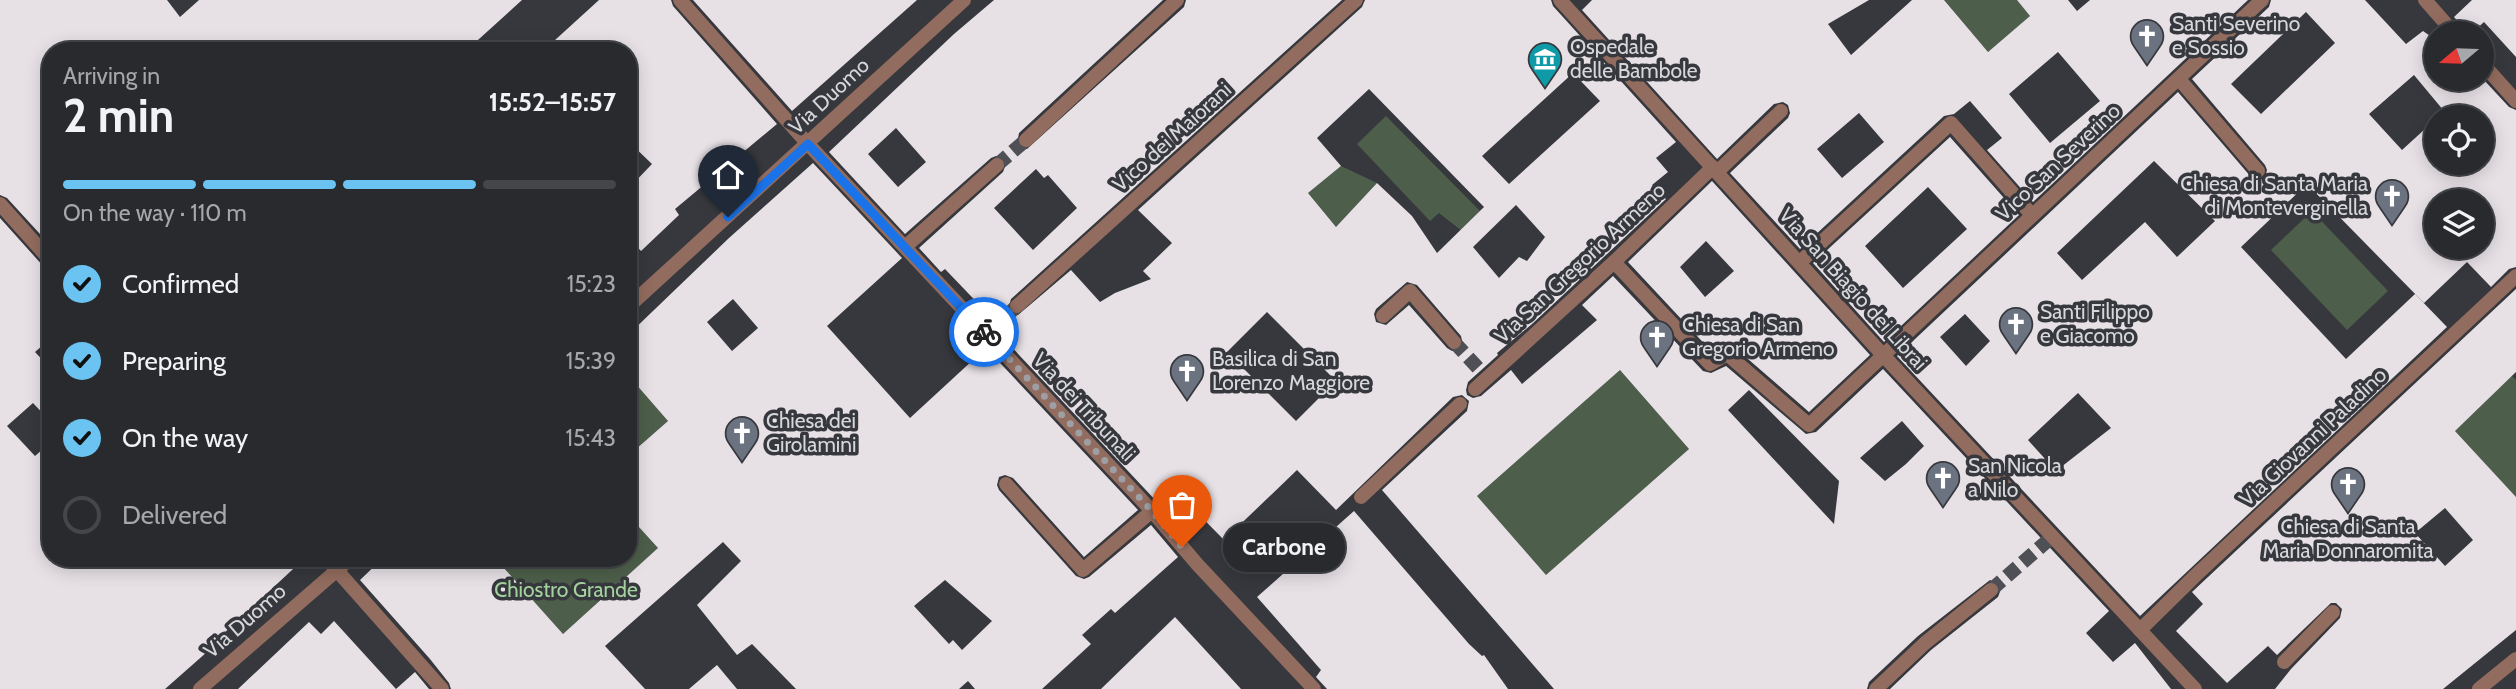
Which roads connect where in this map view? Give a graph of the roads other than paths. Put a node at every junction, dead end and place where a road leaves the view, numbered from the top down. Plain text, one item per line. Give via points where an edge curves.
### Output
1 (680, 0) edge
2 (964, 0) edge
3 (1177, 0) edge
4 (1356, 0) edge
5 (2262, 0) edge
6 (1570, 3) edge
7 (2430, 6) edge
8 (2443, 21) edge
9 (2494, 77) edge
10 (2179, 79) junction
11 (2516, 102) edge
12 (1781, 111) dead end
13 (1026, 140) tunnel mouth
14 (808, 144) junction
15 (997, 165) tunnel mouth
16 (1715, 170) junction
17 (2258, 171) dead end
18 (0, 204) edge
19 (2032, 215) junction
20 (905, 247) junction
21 (42, 251) edge
22 (1614, 262) junction
23 (1800, 262) junction
24 (2516, 276) edge
25 (637, 299) edge
26 (1017, 306) tunnel mouth
27 (1383, 316) dead end
28 (1454, 342) tunnel mouth
29 (1882, 354) junction
30 (1475, 389) dead end
31 (1460, 404) dead end
32 (1006, 484) dead end
33 (1361, 497) dead end
34 (1152, 511) junction
35 (334, 567) edge
36 (340, 567) edge
37 (337, 570) junction
38 (1991, 590) tunnel mouth
39 (2333, 612) dead end
40 (2140, 630) junction
41 (2516, 659) edge
42 (2284, 662) dead end
43 (200, 689) edge
44 (442, 689) edge
45 (1314, 689) edge
46 (1876, 689) edge
47 (2195, 689) edge
48 (2479, 689) edge

1 - 14 street, Via dei Tribunali
2 - 14 street, Via Duomo
3 - 13 street
4 - 26 street, Vico dei Maiorani
5 - 10 street, Vico San Severino
6 - 16 street, Via San Biagio dei Librai
7 - 8 street
9 - 11 street
10 - 17 street
10 - 19 street, Vico San Severino
12 - 16 street, Via San Gregorio Armeno
14 - 20 street, Via dei Tribunali
14 - 25 street, Via Duomo
15 - 20 street
16 - 22 street, Via San Gregorio Armeno
16 - 23 street, Via San Biagio dei Librai
18 - 21 street
19 - 23 street via 1951,123
19 - 29 street, Vico San Severino
20 - 34 street, Via dei Tribunali via 990,331
22 - 29 street, Vico San Severino via 1710,364 1727,354 1809,425
22 - 30 street, Via San Gregorio Armeno via 1483,374
23 - 29 street, Via San Biagio dei Librai
24 - 40 street, Via Giovanni Paladino
27 - 28 street via 1410,292
29 - 40 street, Via San Biagio dei Librai
31 - 33 street
32 - 34 street via 1083,570
34 - 45 street, Via dei Tribunali
35 - 37 street
36 - 37 street, Via Duomo
37 - 43 street, Via Duomo
37 - 44 street
38 - 46 street
39 - 42 street
40 - 47 street, Via San Biagio dei Librai
41 - 48 street

